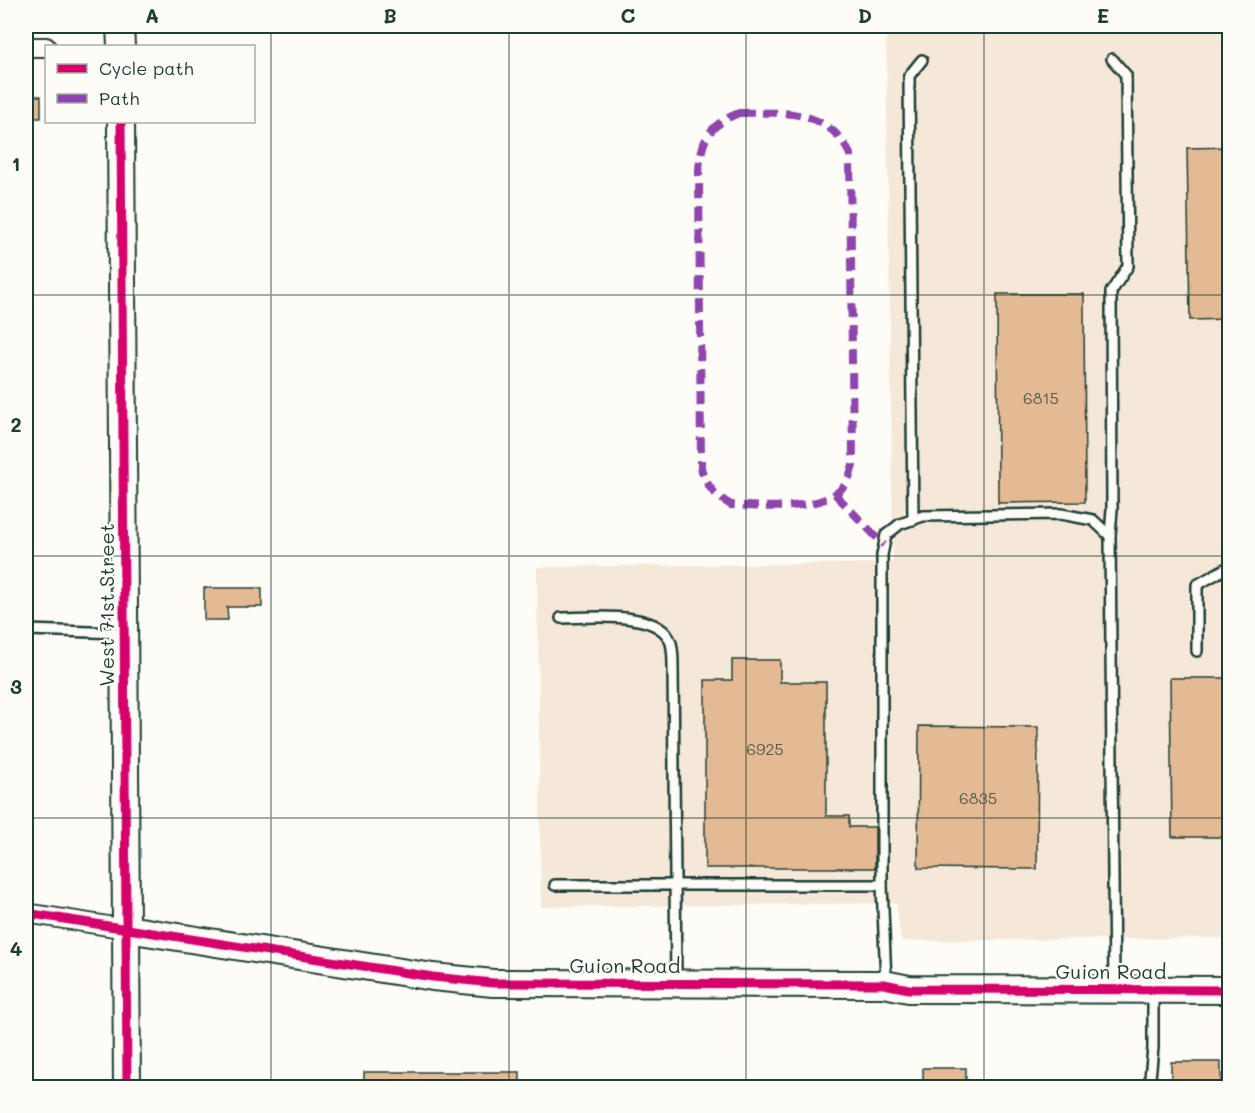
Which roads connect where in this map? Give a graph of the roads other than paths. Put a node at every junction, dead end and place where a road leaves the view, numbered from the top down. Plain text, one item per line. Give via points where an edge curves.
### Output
1 (120, 26) edge
2 (121, 45) edge
3 (26, 47) edge
4 (45, 47) edge
5 (1112, 59) dead end
6 (922, 60) dead end
7 (121, 123) edge
8 (913, 520) junction
9 (1110, 536) junction
10 (1230, 566) edge
11 (561, 618) dead end
12 (26, 630) edge
13 (125, 633) junction
14 (1197, 651) dead end
15 (555, 885) dead end
16 (675, 885) junction
17 (882, 885) junction
18 (26, 913) edge
19 (127, 929) junction
20 (676, 984) junction
21 (886, 985) junction
22 (1114, 990) junction
23 (1153, 990) junction
24 (1230, 990) edge
25 (127, 1088) edge
26 (1149, 1088) edge

1 - 2 street
3 - 4 street
5 - 9 lane via 1125,75 1128,267 1111,292
6 - 8 lane via 909,76
7 - 13 street, West 71st Street
8 - 9 lane via 923,516 1061,514 1093,520
8 - 17 lane via 886,535 882,555
9 - 22 lane
10 - 14 lane via 1197,585
11 - 16 lane via 634,618 660,628 670,642
12 - 13 lane
13 - 19 street, West 71st Street
15 - 16 lane
16 - 17 lane
16 - 20 lane
17 - 21 lane
18 - 19 street, Guion Road
19 - 20 street, Guion Road via 463,981
19 - 25 street, West 71st Street
20 - 21 street, Guion Road
21 - 22 street, Guion Road via 909,989
22 - 23 street, Guion Road
23 - 24 street, Guion Road
23 - 26 lane

